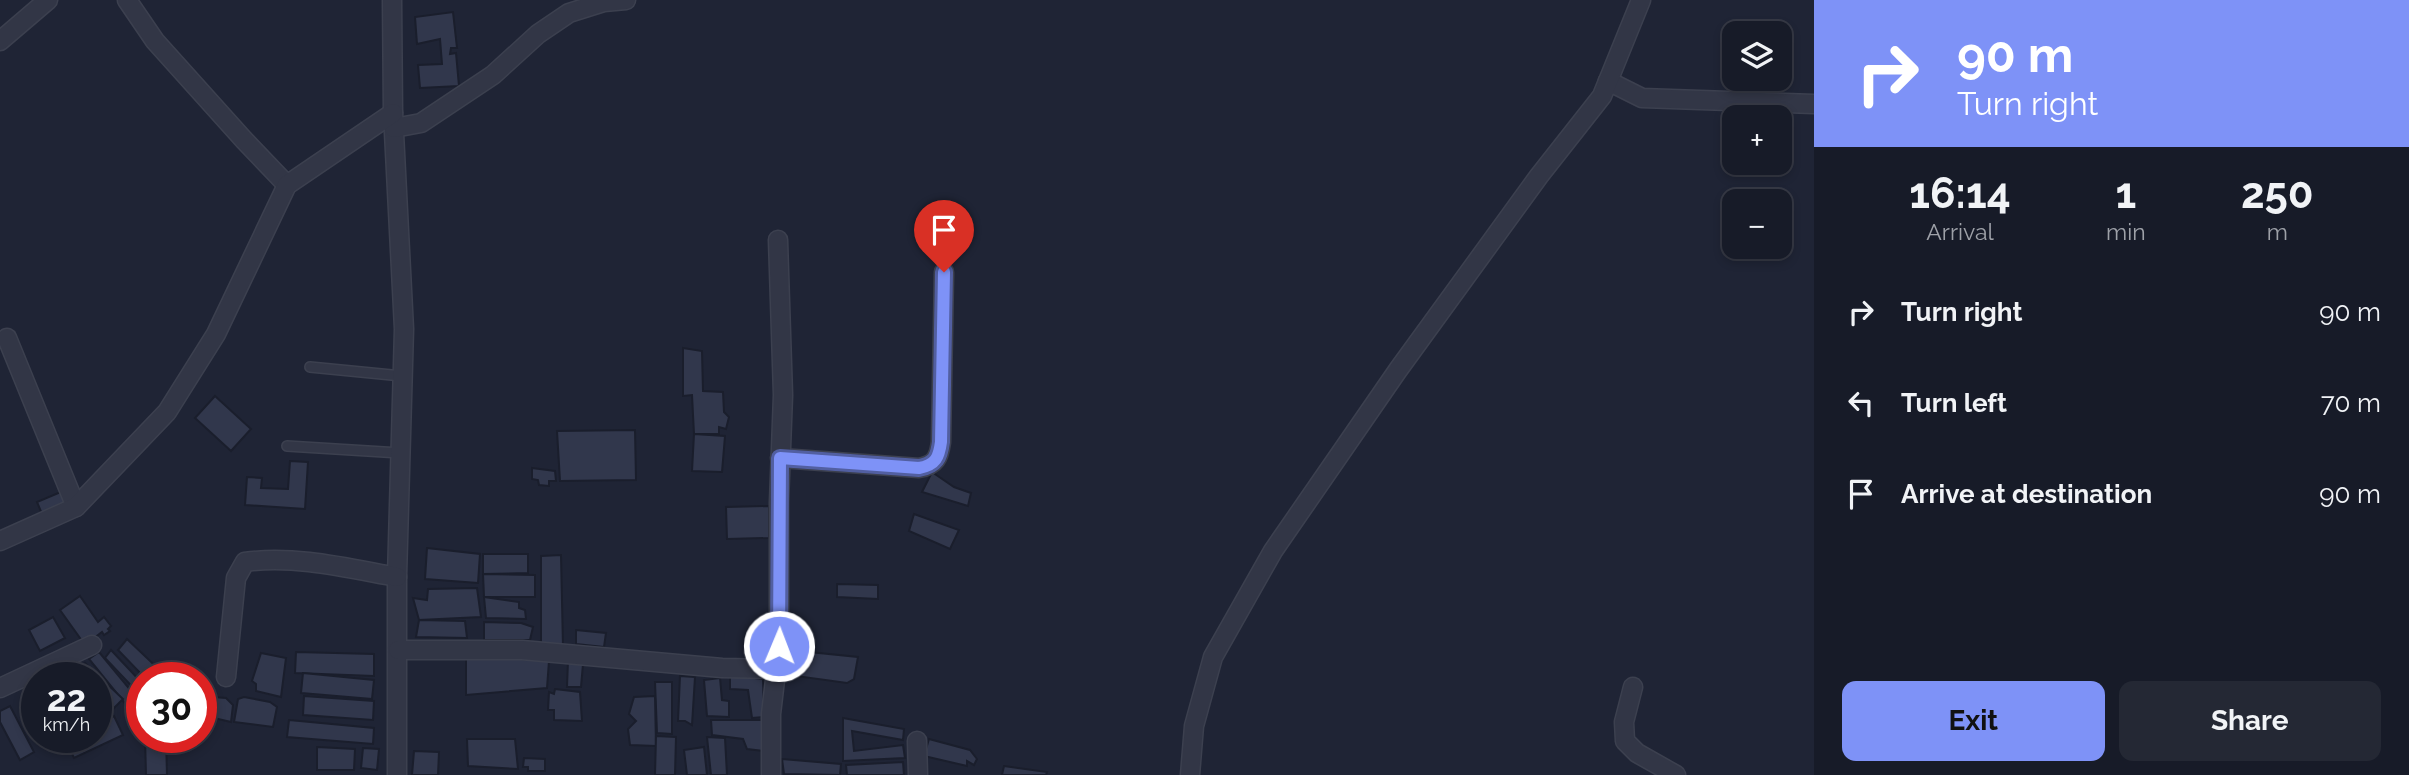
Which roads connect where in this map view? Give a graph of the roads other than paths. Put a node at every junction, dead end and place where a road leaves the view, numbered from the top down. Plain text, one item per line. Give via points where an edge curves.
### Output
1 (48, 0) edge
2 (127, 0) edge
3 (392, 0) edge
4 (626, 0) edge
5 (1641, 0) edge
6 (0, 41) edge
7 (1608, 81) junction
8 (1814, 104) edge
9 (393, 121) junction
10 (287, 185) junction
11 (778, 240) dead end
12 (944, 272) dead end
13 (7, 338) dead end
14 (310, 368) dead end
15 (402, 376) junction
16 (287, 446) dead end
17 (400, 453) junction
18 (780, 458) junction
19 (76, 507) junction
20 (0, 541) edge
21 (397, 577) junction
22 (92, 645) dead end
23 (398, 650) junction
24 (776, 669) junction
25 (226, 677) dead end
26 (1633, 687) dead end
27 (0, 688) edge
28 (917, 741) dead end
29 (397, 775) edge
30 (771, 775) edge
31 (918, 775) edge
32 (1190, 775) edge
33 (1676, 775) edge

1 - 6 street
2 - 10 street via 155,41
3 - 9 street
4 - 9 street via 569,13 493,75 421,123
5 - 7 street
7 - 8 street via 1642,98
7 - 32 street via 1602,96 1398,370 1273,551 1213,657 1194,726
9 - 10 street
9 - 15 street via 404,329
10 - 19 street via 216,334 167,412
11 - 18 street via 783,395
12 - 18 street via 938,458 930,467 919,468
13 - 19 street
14 - 15 lane
15 - 17 street
16 - 17 lane
17 - 21 street
18 - 24 street
19 - 20 street
21 - 23 street
21 - 25 street via 318,563 245,562 236,578
22 - 27 street
23 - 24 street via 522,650
23 - 29 street
24 - 30 street
26 - 33 street via 1625,741
28 - 31 street

